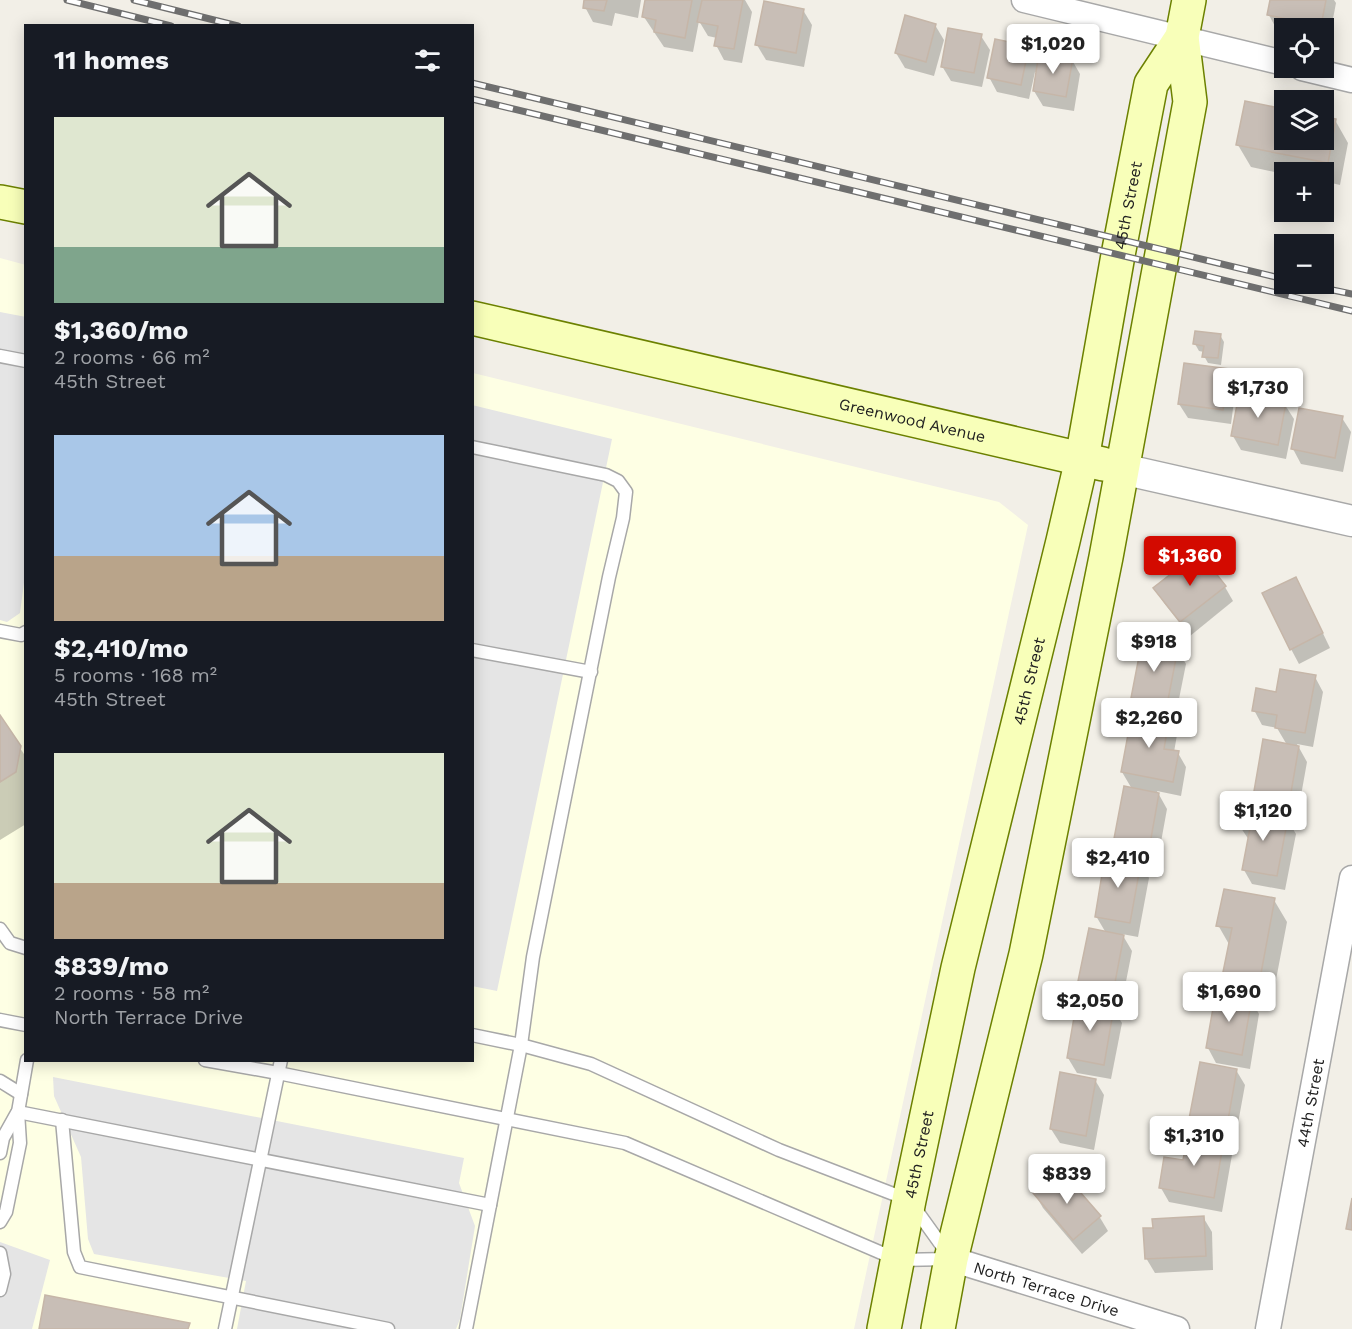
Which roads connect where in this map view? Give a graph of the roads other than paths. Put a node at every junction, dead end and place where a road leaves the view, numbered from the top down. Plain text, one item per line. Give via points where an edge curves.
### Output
1 (1024, 0) edge
2 (1189, 0) edge
3 (1182, 37) junction
4 (1274, 60) edge
5 (1334, 76) edge
6 (1352, 80) edge
7 (0, 202) edge
8 (24, 207) edge
9 (474, 318) edge
10 (0, 356) edge
11 (24, 361) edge
12 (474, 447) edge
13 (1082, 459) junction
14 (1122, 468) junction
15 (1352, 521) edge
16 (0, 631) edge
17 (24, 633) edge
18 (474, 650) edge
19 (591, 672) junction
20 (1352, 878) edge
21 (0, 929) edge
22 (24, 947) edge
23 (0, 1020) edge
24 (24, 1025) edge
25 (474, 1035) edge
26 (521, 1045) junction
27 (27, 1062) edge
28 (226, 1062) edge
29 (279, 1067) edge
30 (0, 1081) edge
31 (21, 1094) junction
32 (18, 1112) junction
33 (507, 1119) junction
34 (62, 1120) junction
35 (0, 1153) edge
36 (260, 1158) junction
37 (909, 1200) junction
38 (490, 1205) junction
39 (0, 1222) edge
40 (0, 1253) edge
41 (951, 1259) junction
42 (898, 1260) junction
43 (0, 1290) edge
44 (231, 1299) junction
45 (225, 1329) edge
46 (388, 1329) edge
47 (466, 1329) edge
48 (884, 1329) edge
49 (938, 1329) edge
50 (1177, 1329) edge
51 (1268, 1329) edge

1 - 3 street
2 - 3 main road, 45th Street
3 - 4 street
3 - 13 main road, 45th Street via 1150,84
3 - 14 main road, 45th Street via 1190,102
5 - 6 street
7 - 8 main road
9 - 13 main road, Greenwood Avenue
10 - 11 lane
12 - 19 lane via 606,476 618,481 626,492
13 - 14 main road, Greenwood Avenue
13 - 37 main road, 45th Street via 958,968
14 - 15 street, Greenwood Avenue
14 - 41 main road, 45th Street via 1026,954
16 - 17 lane
18 - 19 lane
19 - 26 lane via 533,957
20 - 51 street, 44th Street
21 - 22 lane via 10,943
23 - 24 lane
25 - 26 lane
26 - 33 lane
26 - 37 lane via 591,1064 779,1150
27 - 31 lane
28 - 29 lane
29 - 33 lane
29 - 36 lane
30 - 31 lane
31 - 32 lane
32 - 34 lane
32 - 35 lane via 3,1138
32 - 39 lane via 20,1143 6,1212
33 - 38 lane
33 - 42 lane via 625,1143
34 - 36 lane
34 - 44 lane via 74,1252 80,1267
36 - 38 lane
36 - 44 lane
37 - 41 lane
37 - 42 main road, 45th Street
38 - 47 lane
40 - 43 lane via 4,1274
41 - 42 lane
41 - 49 main road, 45th Street
41 - 50 street, North Terrace Drive
42 - 48 main road, 45th Street
44 - 45 lane
44 - 46 lane

